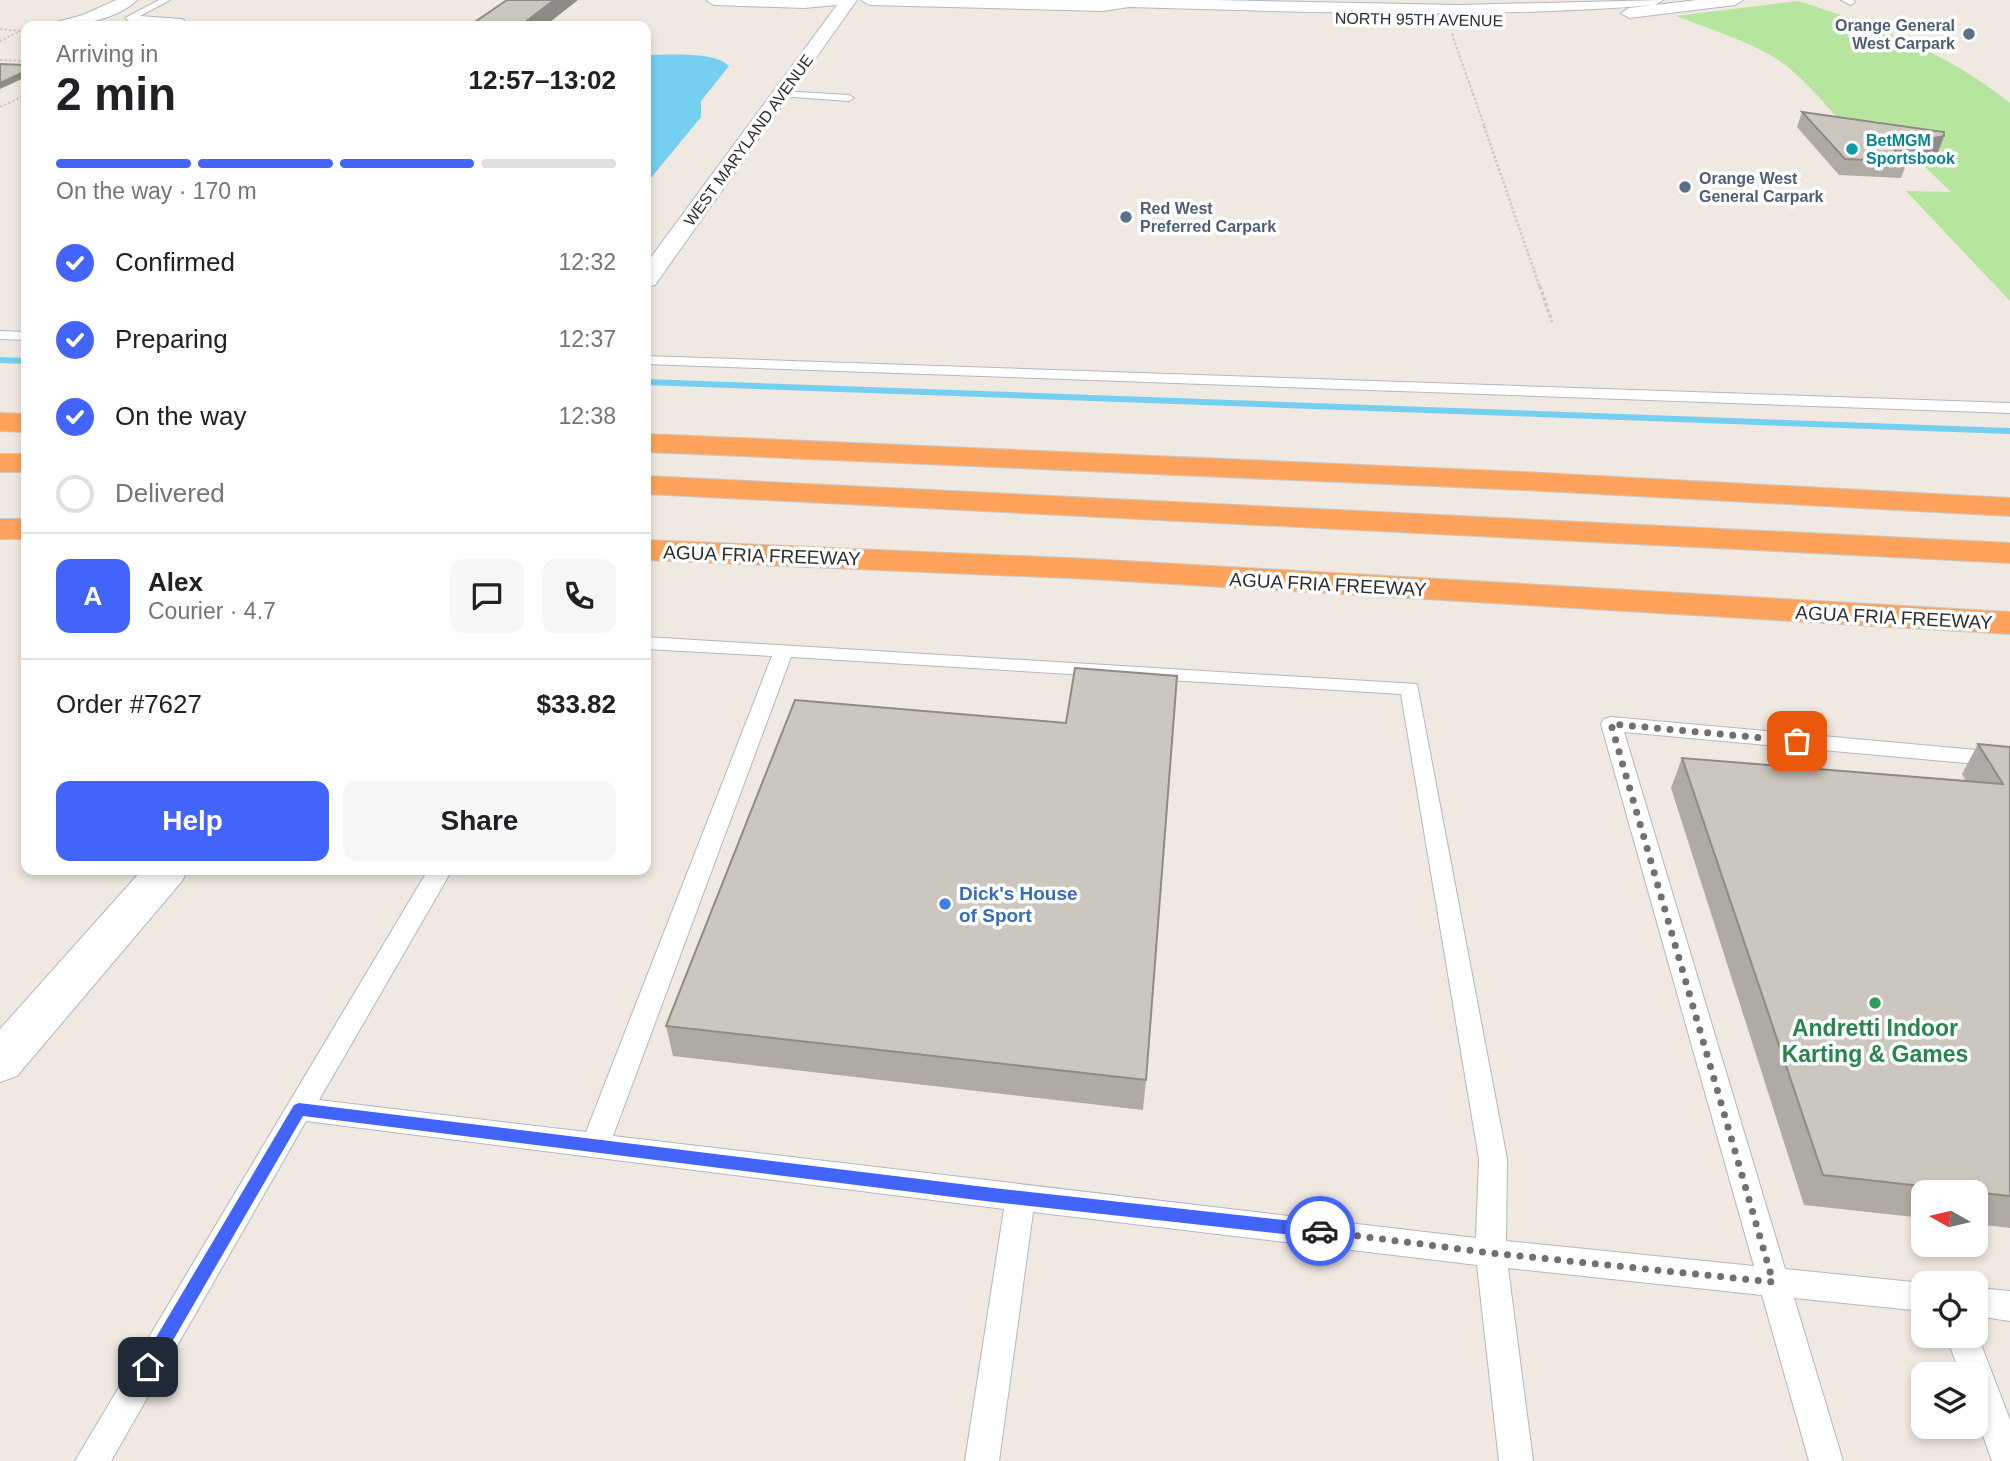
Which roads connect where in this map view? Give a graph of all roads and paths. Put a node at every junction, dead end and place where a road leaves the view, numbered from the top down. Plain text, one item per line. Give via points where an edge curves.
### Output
1 (104, 0) edge
2 (130, 0) edge
3 (166, 0) edge
4 (714, 0) edge
5 (842, 0) edge
6 (849, 0) edge
7 (869, 0) edge
8 (1655, 0) edge
9 (1735, 0) edge
10 (1103, 3) edge
11 (64, 21) edge
12 (78, 21) edge
13 (168, 21) edge
14 (0, 29) edge
15 (1452, 34) dead end
16 (0, 41) edge
17 (0, 60) edge
18 (21, 61) edge
19 (782, 94) junction
20 (21, 97) edge
21 (849, 98) dead end
22 (0, 107) edge
23 (651, 274) edge
24 (1552, 322) dead end
25 (0, 334) edge
26 (21, 336) edge
27 (651, 360) edge
28 (2010, 408) edge
29 (0, 422) edge
30 (21, 423) edge
31 (651, 443) edge
32 (0, 463) edge
33 (21, 463) edge
34 (0, 480) edge
35 (21, 481) edge
36 (651, 485) edge
37 (2010, 494) edge
38 (1800, 495) junction
39 (651, 505) edge
40 (2010, 507) edge
41 (986, 510) junction
42 (0, 529) edge
43 (21, 529) edge
44 (651, 550) edge
45 (2010, 553) edge
46 (2010, 570) edge
47 (1866, 616) junction
48 (2010, 623) edge
49 (2010, 640) edge
50 (651, 643) edge
51 (784, 650) junction
52 (2010, 760) edge
53 (163, 875) edge
54 (437, 875) edge
55 (0, 1062) edge
56 (299, 1109) junction
57 (595, 1145) junction
58 (1020, 1198) junction
59 (1491, 1253) junction
60 (1773, 1282) junction
61 (1911, 1296) edge
62 (1988, 1303) edge
63 (2010, 1306) edge
64 (1967, 1348) edge
65 (92, 1461) edge
66 (982, 1461) edge
67 (1516, 1461) edge
68 (1826, 1461) edge
69 (2008, 1461) edge

1 - 11 street
2 - 12 street
3 - 13 lane via 129,18
4 - 5 street
6 - 19 street, WEST MARYLAND AVENUE
7 - 10 street, NORTH 95TH AVENUE
8 - 10 street, NORTH 95TH AVENUE via 1471,12
9 - 10 street, NORTH 95TH AVENUE via 1508,20 1128,11
14 - 16 path via 20,31
15 - 24 path
17 - 18 path
19 - 21 lane
19 - 23 street, WEST MARYLAND AVENUE
20 - 22 path
25 - 26 lane
27 - 28 lane
29 - 30 highway
31 - 38 highway
32 - 33 highway
34 - 35 highway
36 - 41 highway
37 - 38 highway via 1927,490
38 - 40 highway
39 - 41 highway
41 - 45 highway
41 - 46 highway
42 - 43 highway
44 - 47 highway, AGUA FRIA FREEWAY via 1090,569
47 - 48 highway, AGUA FRIA FREEWAY
47 - 49 highway
50 - 51 lane
51 - 57 lane
51 - 59 lane via 1410,688 1493,1159
52 - 60 lane via 1611,724
53 - 55 street
54 - 56 lane
56 - 57 lane
56 - 65 lane
57 - 58 lane
58 - 59 lane
58 - 66 lane
59 - 60 lane
59 - 67 lane
60 - 61 lane
60 - 68 lane
62 - 63 lane
64 - 69 lane

